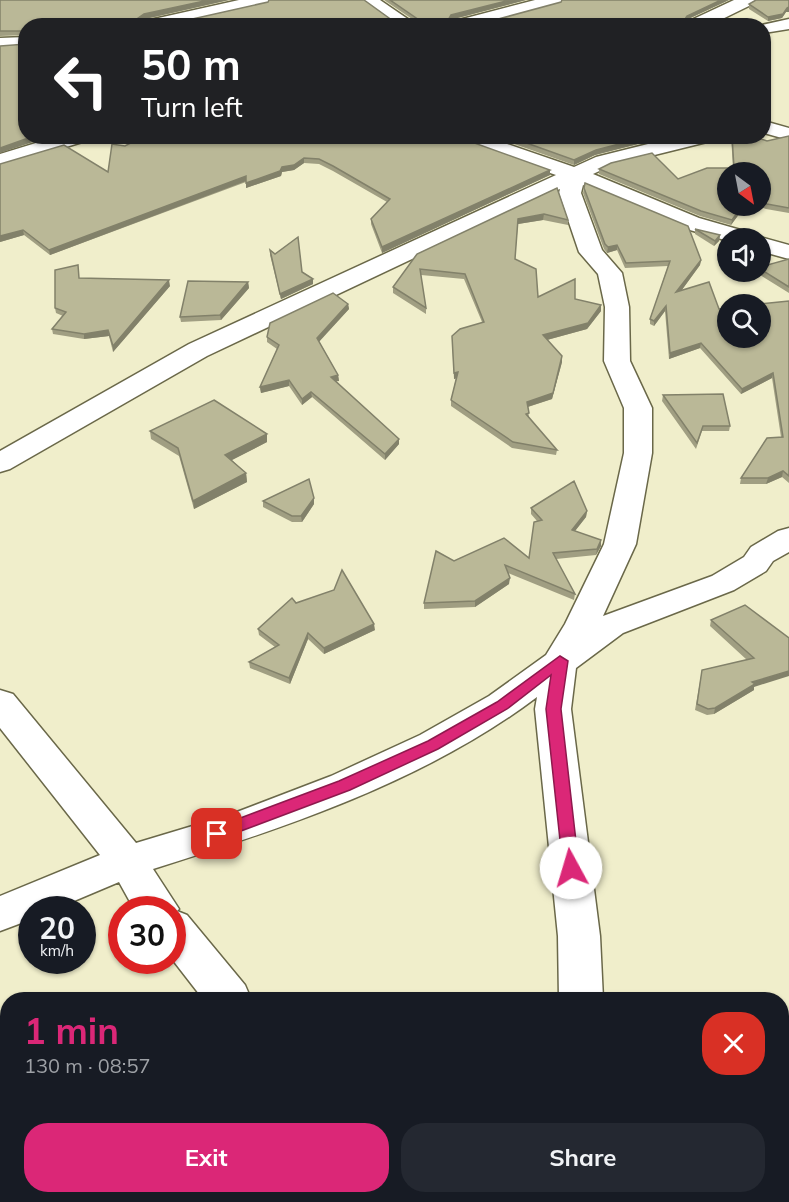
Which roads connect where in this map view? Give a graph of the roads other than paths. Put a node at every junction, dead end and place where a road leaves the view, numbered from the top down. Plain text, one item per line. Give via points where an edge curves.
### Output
1 (175, 0) edge
2 (262, 0) edge
3 (369, 0) edge
4 (552, 0) edge
5 (747, 0) edge
6 (503, 11) junction
7 (183, 17) junction
8 (179, 18) edge
9 (397, 18) edge
10 (482, 18) edge
11 (517, 18) edge
12 (710, 18) edge
13 (789, 24) edge
14 (771, 27) edge
15 (18, 42) edge
16 (0, 43) edge
17 (789, 120) edge
18 (771, 124) edge
19 (771, 128) edge
20 (789, 134) edge
21 (56, 144) edge
22 (487, 144) edge
23 (674, 144) edge
24 (0, 161) edge
25 (575, 174) junction
26 (717, 230) edge
27 (771, 247) edge
28 (789, 252) edge
29 (0, 463) edge
30 (789, 538) edge
31 (560, 661) junction
32 (0, 703) edge
33 (128, 861) junction
34 (147, 896) edge
35 (0, 914) edge
36 (186, 945) edge
37 (223, 992) edge
38 (581, 992) edge

1 - 7 street via 183,7
2 - 7 street
3 - 9 street
4 - 6 street
5 - 12 street
6 - 10 street
6 - 11 street
7 - 8 street
13 - 14 street
15 - 16 street
17 - 18 street
19 - 20 street
21 - 24 street
22 - 25 street
23 - 25 street via 603,161
25 - 26 street
25 - 29 street via 198,350
25 - 31 street via 570,193 591,252 610,273 617,307 617,361 638,408 638,453 620,544
27 - 28 street
30 - 31 street via 723,584 611,624
31 - 33 street via 502,705 390,766 239,827
31 - 38 street via 554,709 579,936
32 - 33 street
33 - 34 street
33 - 35 street
36 - 37 street

